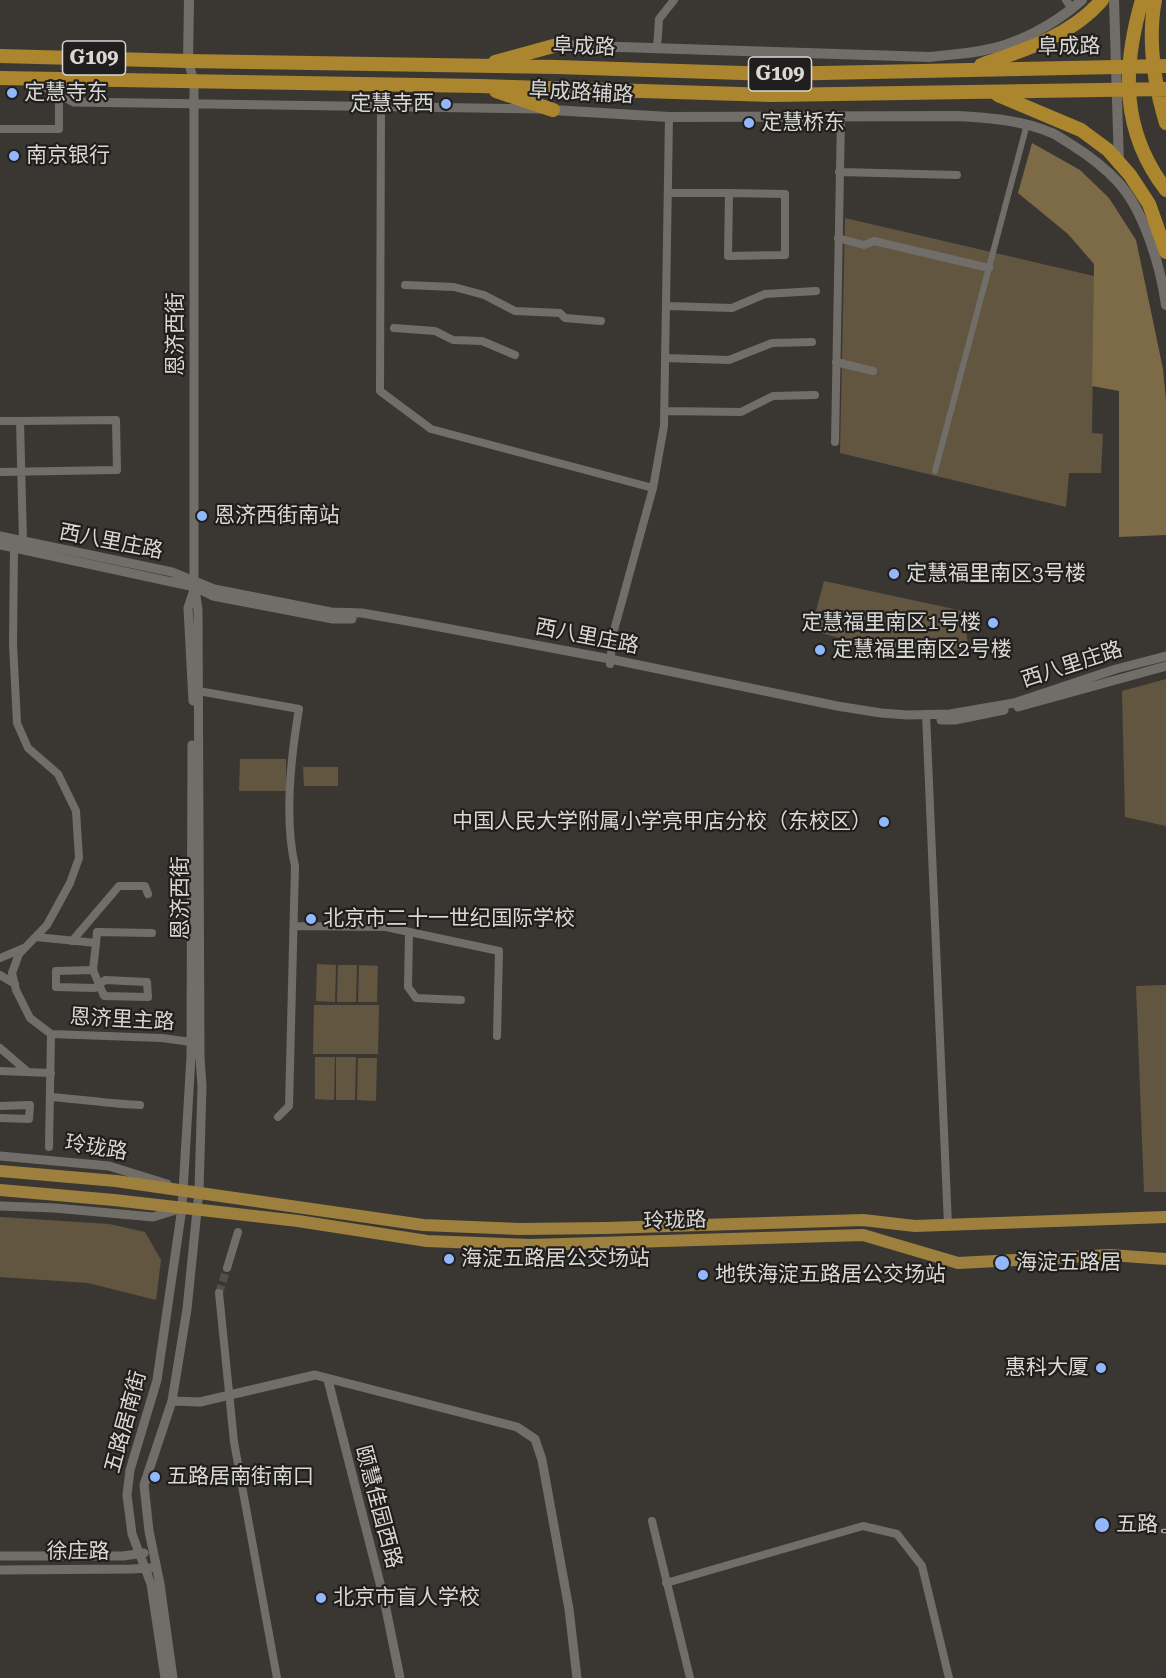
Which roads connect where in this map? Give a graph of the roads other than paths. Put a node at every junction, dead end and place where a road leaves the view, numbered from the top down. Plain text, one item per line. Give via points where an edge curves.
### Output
1 (189, 0) edge
2 (674, 0) edge
3 (1082, 0) edge
4 (1102, 0) edge
5 (1114, 0) edge
6 (1142, 0) edge
7 (1155, 0) edge
8 (1069, 4) edge
9 (557, 45) joint
10 (657, 49) junction
11 (0, 56) edge
12 (188, 61) junction
13 (478, 66) junction
14 (1166, 66) edge
15 (968, 69) junction
16 (0, 78) edge
17 (28, 78) junction
18 (194, 81) junction
19 (480, 86) junction
20 (1166, 88) edge
21 (994, 92) junction
22 (59, 101) dead end
23 (194, 103) junction
24 (381, 106) junction
25 (553, 110) junction
26 (669, 117) junction
27 (841, 117) junction
28 (1166, 123) edge
29 (1027, 124) junction
30 (0, 129) edge
31 (839, 172) junction
32 (957, 175) dead end
33 (1125, 179) junction
34 (1166, 190) edge
35 (668, 193) junction
36 (729, 193) junction
37 (838, 238) junction
38 (1166, 252) edge
39 (989, 268) junction
40 (405, 285) dead end
41 (816, 291) dead end
42 (1166, 305) edge
43 (666, 306) junction
44 (601, 321) dead end
45 (394, 328) dead end
46 (812, 342) dead end
47 (515, 355) dead end
48 (665, 358) junction
49 (837, 362) junction
50 (873, 371) dead end
51 (815, 395) dead end
52 (664, 411) junction
53 (0, 421) edge
54 (20, 421) junction
55 (835, 442) dead end
56 (935, 471) dead end
57 (0, 472) edge
58 (22, 472) junction
59 (653, 488) junction
60 (0, 536) edge
61 (23, 542) junction
62 (0, 545) edge
63 (14, 548) junction
64 (194, 584) junction
65 (1166, 656) edge
66 (610, 662) junction
67 (1166, 666) edge
68 (195, 690) junction
69 (926, 717) junction
70 (148, 894) dead end
71 (294, 926) junction
72 (409, 932) junction
73 (152, 933) dead end
74 (36, 937) junction
75 (72, 941) junction
76 (96, 944) junction
77 (28, 946) junction
78 (0, 958) edge
79 (93, 970) junction
80 (0, 975) edge
81 (15, 984) junction
82 (99, 984) junction
83 (461, 1000) dead end
84 (51, 1034) junction
85 (497, 1036) dead end
86 (191, 1042) junction
87 (0, 1048) edge
88 (0, 1071) edge
89 (28, 1072) junction
90 (51, 1073) junction
91 (50, 1097) junction
92 (140, 1105) dead end
93 (0, 1106) edge
94 (278, 1117) dead end
95 (0, 1118) edge
96 (49, 1147) dead end
97 (0, 1156) edge
98 (0, 1171) edge
99 (0, 1190) edge
100 (183, 1190) junction
101 (199, 1191) junction
102 (0, 1206) edge
103 (182, 1208) junction
104 (197, 1209) junction
105 (1166, 1219) edge
106 (948, 1225) junction
107 (238, 1232) dead end
108 (1166, 1252) edge
109 (1110, 1255) junction
110 (1166, 1259) edge
111 (227, 1268) tunnel mouth
112 (219, 1293) tunnel mouth
113 (328, 1380) junction
114 (230, 1396) junction
115 (172, 1401) junction
116 (652, 1521) dead end
117 (153, 1552) junction
118 (139, 1554) junction
119 (0, 1556) edge
120 (156, 1567) junction
121 (145, 1568) junction
122 (0, 1570) edge
123 (666, 1583) junction
124 (165, 1678) edge
125 (173, 1678) edge
126 (277, 1678) edge
127 (400, 1678) edge
128 (577, 1678) edge
129 (690, 1678) edge
130 (949, 1678) edge

1 - 12 main road
2 - 10 street via 659,19
3 - 8 main road
4 - 15 highway via 1074,26
5 - 33 main road
6 - 34 highway via 1129,66 1130,105 1137,138 1150,168
7 - 28 highway via 1153,62
8 - 10 main road via 1046,26 1017,41 982,51 930,57
9 - 10 main road
9 - 13 highway
11 - 12 highway, 阜成路 / G109
12 - 13 highway, 阜成路 / G109
12 - 18 street, 恩济西街
13 - 15 highway, 阜成路 / G109 via 773,74
14 - 15 highway, 阜成路 / G109
16 - 17 highway, 阜成路 / G109
17 - 18 highway, 阜成路 / G109
17 - 23 street, 阜成路辅路 via 74,102
18 - 19 highway, 阜成路 / G109
18 - 23 street, 恩济西街
19 - 21 highway, 阜成路 / G109 via 772,95
19 - 25 highway
20 - 21 highway, 阜成路 / G109
21 - 33 highway via 1081,130 1108,150
22 - 30 street via 59,129
23 - 24 street, 阜成路辅路
23 - 64 street, 恩济西街
24 - 25 street, 阜成路辅路
24 - 59 street via 380,391 431,429
25 - 26 main road, 阜成路辅路
26 - 27 main road, 阜成路辅路
26 - 35 street
27 - 29 main road, 阜成路辅路 via 994,118
27 - 31 street
29 - 33 main road, 阜成路辅路 via 1053,133
29 - 39 street
31 - 32 street
31 - 37 street
33 - 38 highway via 1149,204
33 - 42 main road via 1148,232
35 - 36 street
35 - 43 street
36 - 36 street via 728,256 785,255 785,194
37 - 39 street via 864,245 874,241
37 - 49 street
39 - 56 street
40 - 44 street via 454,287 484,295 515,310
41 - 43 street via 765,294 732,308
43 - 48 street
45 - 47 street via 435,331 453,340 483,341
46 - 48 street via 772,343 729,360
48 - 52 street
49 - 50 street
49 - 55 street
51 - 52 street via 773,396 741,412
52 - 59 street
53 - 54 street
54 - 58 street
54 - 58 street via 116,420 117,470
57 - 58 street
58 - 61 street
59 - 66 street via 613,634
60 - 61 street, 西八里庄路
61 - 64 street, 西八里庄路 via 172,572
62 - 63 street, 西八里庄路
63 - 64 street, 西八里庄路
63 - 74 street via 17,723 28,748 58,774 76,811 79,858 47,925
64 - 66 street, 西八里庄路 via 213,596 333,619 363,619
64 - 68 street, 恩济西街 via 188,608
65 - 69 street, 西八里庄路 via 1014,703
66 - 69 street, 西八里庄路 via 855,715
67 - 69 street, 西八里庄路 via 994,712 955,720
68 - 71 street via 299,709 291,760
68 - 86 street, 恩济西街
68 - 101 street, 恩济西街 via 202,1078
69 - 106 street
70 - 75 street via 145,886 119,886
71 - 72 street via 386,927
71 - 94 street via 289,1106
72 - 83 street via 408,987 416,998
72 - 85 street via 499,951
73 - 76 street via 97,932
74 - 75 street
74 - 77 street
75 - 76 street
76 - 79 street
77 - 78 street
77 - 81 street via 19,954 12,973
79 - 82 street
79 - 82 street via 56,971 56,987 95,988
80 - 81 street
81 - 84 street, 恩济里主路 via 30,1018
82 - 82 street via 105,980 147,982 148,997 104,996
84 - 86 street, 恩济里主路
84 - 90 street
86 - 100 street, 恩济西街
87 - 89 street
88 - 89 street
89 - 90 street
90 - 91 street
91 - 92 street
91 - 96 street
93 - 95 street via 30,1105 30,1119
97 - 100 street, 玲珑路 via 109,1166
98 - 100 main road, 玲珑路 via 116,1180
99 - 103 main road, 玲珑路
100 - 101 main road, 玲珑路
100 - 103 street, 恩济西街
101 - 104 street, 恩济西街
101 - 106 main road, 玲珑路 via 423,1226 606,1228 863,1220
102 - 103 street, 玲珑路 via 153,1217
103 - 104 main road, 玲珑路
103 - 118 street, 五路居南街 via 158,1380 127,1482 132,1534
104 - 109 main road, 玲珑路 via 427,1241 530,1245 863,1235 958,1263
104 - 115 street, 五路居南街
105 - 106 main road, 玲珑路
107 - 111 street
108 - 109 main road
109 - 110 main road, 玲珑路
112 - 114 street
113 - 114 street via 315,1375
113 - 127 street, 颐慧佳园西路 via 384,1599
113 - 128 street via 517,1427 535,1439 554,1522
114 - 115 street via 200,1402
114 - 126 street via 234,1442
115 - 117 street, 五路居南街 via 144,1485
116 - 123 street
117 - 118 street, 徐庄路
117 - 120 street, 五路居南街
118 - 119 street, 徐庄路
118 - 121 street, 五路居南街
120 - 121 street, 徐庄路
120 - 125 street, 五路居南街
121 - 122 street, 徐庄路
121 - 124 street, 五路居南街 via 151,1584
123 - 129 street
123 - 130 street via 863,1526 897,1534 922,1566

